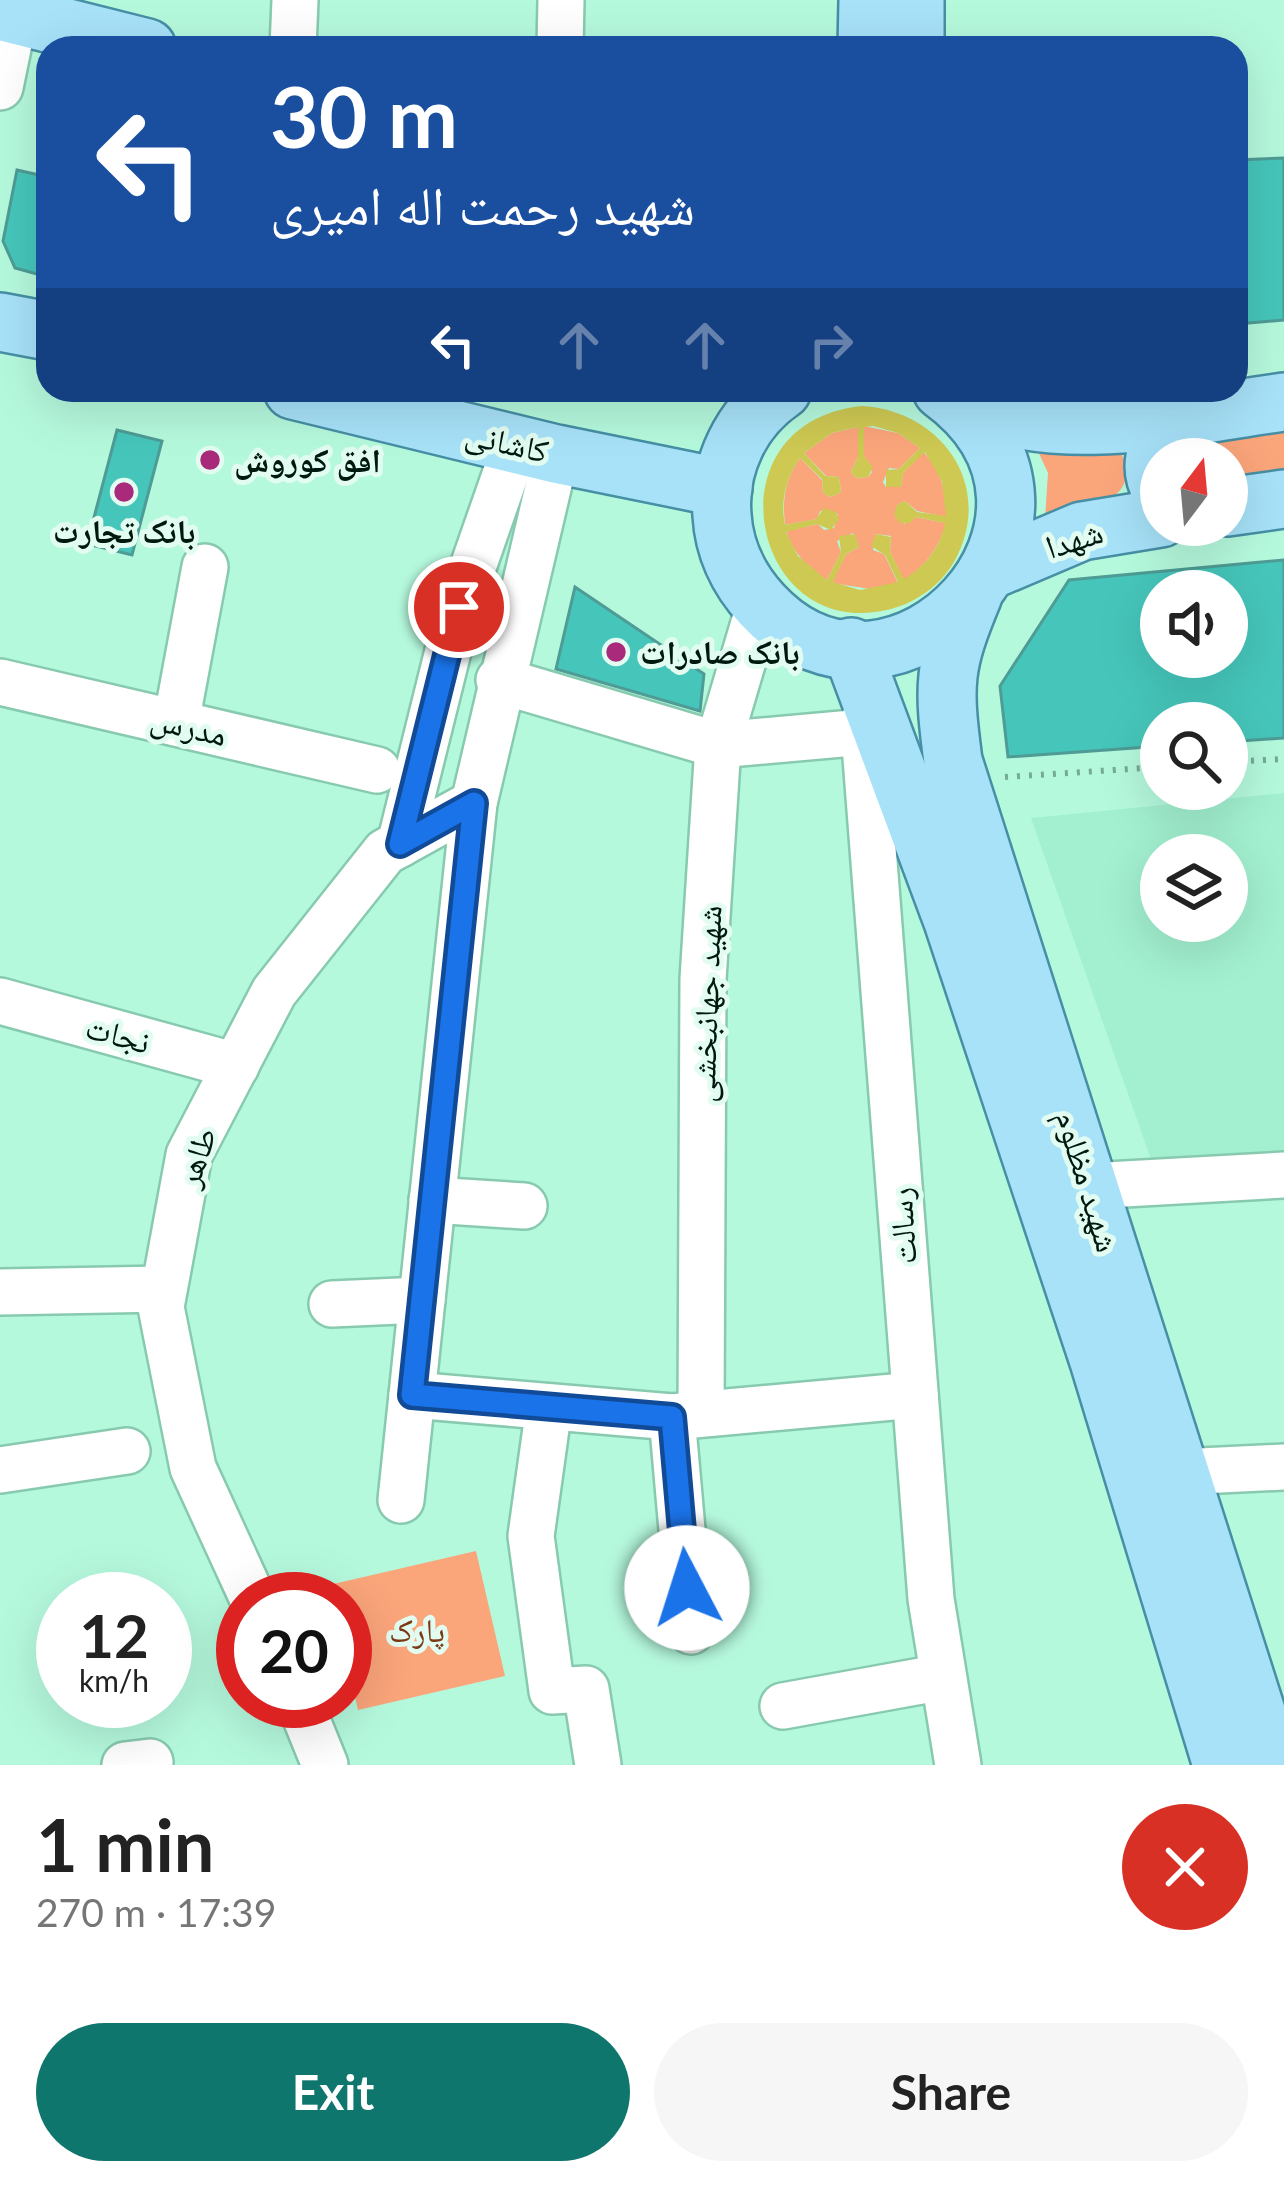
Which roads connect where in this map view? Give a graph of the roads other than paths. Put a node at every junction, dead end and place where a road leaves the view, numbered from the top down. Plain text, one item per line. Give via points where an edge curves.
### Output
1 (295, 0) edge
2 (561, 0) edge
3 (868, 0) edge
4 (915, 0) edge
5 (12, 8) edge
6 (106, 36) edge
7 (294, 36) edge
8 (560, 36) edge
9 (867, 36) edge
10 (915, 36) edge
11 (0, 87) edge
12 (0, 322) edge
13 (36, 330) edge
14 (342, 402) edge
15 (770, 402) edge
16 (955, 402) edge
17 (964, 402) edge
18 (1284, 402) edge
19 (1180, 416) junction
20 (1162, 438) edge
21 (536, 449) junction
22 (723, 488) junction
23 (1284, 499) edge
24 (1248, 504) edge
25 (1140, 521) edge
26 (205, 567) dead end
27 (982, 583) junction
28 (760, 603) junction
29 (499, 680) junction
30 (0, 682) edge
31 (861, 688) junction
32 (176, 723) junction
33 (718, 745) junction
34 (377, 770) dead end
35 (474, 803) junction
36 (400, 844) junction
37 (0, 1001) edge
38 (236, 1066) junction
39 (1284, 1175) edge
40 (1090, 1186) junction
41 (432, 1200) junction
42 (524, 1206) dead end
43 (164, 1289) junction
44 (0, 1292) edge
45 (422, 1300) junction
46 (332, 1304) dead end
47 (1120, 1356) junction
48 (412, 1395) junction
49 (915, 1395) junction
50 (549, 1406) junction
51 (687, 1414) junction
52 (127, 1451) dead end
53 (1284, 1467) edge
54 (0, 1470) edge
55 (1179, 1472) junction
56 (401, 1500) dead end
57 (241, 1572) edge
58 (691, 1631) dead end
59 (943, 1677) junction
60 (783, 1706) dead end
61 (310, 1728) edge
62 (325, 1765) edge
63 (598, 1765) edge
64 (958, 1765) edge
65 (1222, 1765) edge
66 (1273, 1765) edge

1 - 7 street
2 - 8 street
3 - 9 main road
4 - 10 main road
5 - 6 main road
5 - 11 street
12 - 13 main road
14 - 21 main road, کاشانی
15 - 22 main road via 736,441
16 - 27 main road, شهید مظلوم via 986,436 1003,479 1004,526
17 - 19 main road via 992,417 1064,428
18 - 19 main road
19 - 20 main road
21 - 22 main road, کاشانی
21 - 29 street
21 - 36 street via 459,607
22 - 28 main road via 728,550
23 - 24 main road
25 - 27 main road, شهدا via 1082,531
26 - 32 street
27 - 31 main road, شهدا via 949,620 886,646
27 - 40 main road, شهید مظلوم via 948,655 945,700 959,780
28 - 31 main road
28 - 33 street, شهید جهانبخشی
29 - 33 street
29 - 35 street
30 - 32 street, مدرس
31 - 33 street
31 - 47 main road, شهید مظلوم
31 - 49 street, رسالت
32 - 34 street, مدرس
33 - 51 street, شهید جهانبخشی
35 - 36 street, طاهر
35 - 41 street
36 - 38 street, طاهر via 274,992
37 - 38 street, نجات
38 - 43 street, طاهر via 189,1155
39 - 40 street
40 - 47 main road, شهید مظلوم
41 - 42 street
41 - 45 street
43 - 44 street
43 - 57 street, طاهر via 193,1468
45 - 46 street
45 - 48 street
47 - 55 main road, شهید مظلوم
47 - 65 main road, شهید مظلوم
48 - 50 street
48 - 56 street
49 - 51 street
49 - 59 street, رسالت
50 - 51 street
50 - 63 street via 531,1536 552,1690 586,1689
51 - 58 street, شهید جهانبخشی
52 - 54 street
53 - 55 street
55 - 66 main road, شهید مظلوم
59 - 60 street
59 - 64 street, رسالت
61 - 62 street

